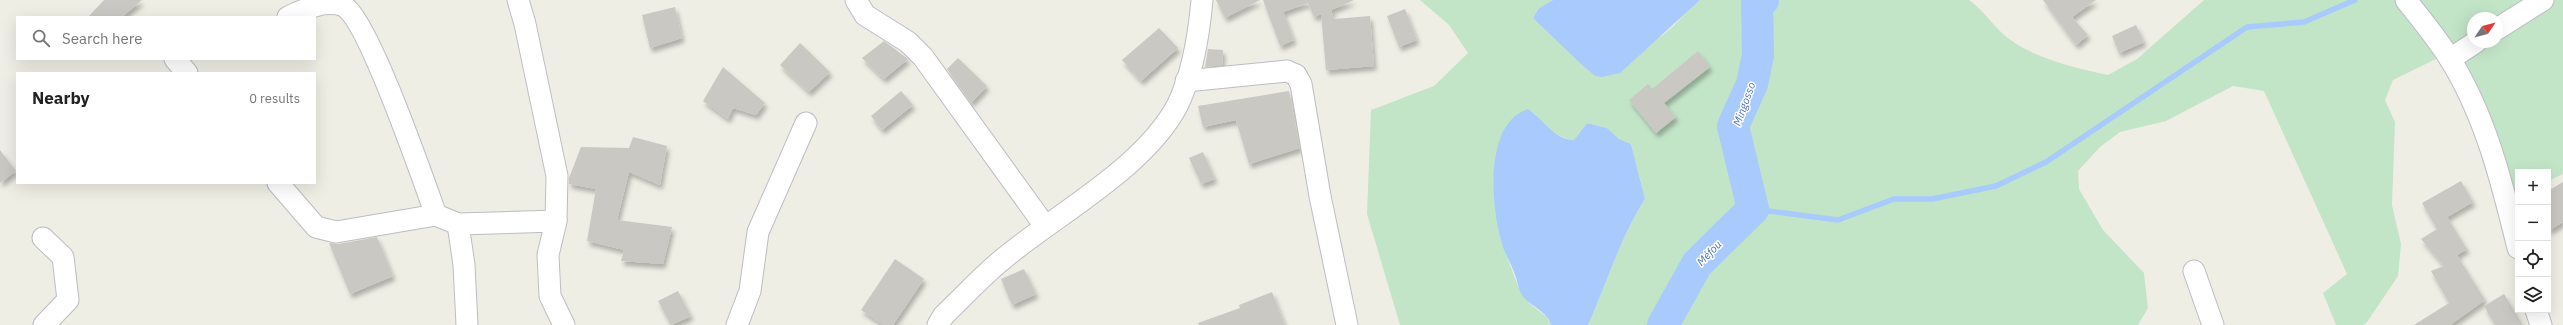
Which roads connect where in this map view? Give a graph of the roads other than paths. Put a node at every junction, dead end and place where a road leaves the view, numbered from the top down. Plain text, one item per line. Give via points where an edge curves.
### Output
1 (518, 0) edge
2 (856, 0) edge
3 (1202, 0) edge
4 (2406, 0) edge
5 (2543, 0) edge
6 (290, 16) edge
7 (2503, 25) edge
8 (2467, 48) edge
9 (2450, 58) junction
10 (176, 60) edge
11 (186, 72) edge
12 (1186, 81) junction
13 (806, 124) dead end
14 (279, 184) edge
15 (436, 215) junction
16 (556, 221) junction
17 (458, 224) junction
18 (1045, 226) junction
19 (43, 238) dead end
20 (2516, 241) edge
21 (2194, 271) dead end
22 (758, 284) dead end
23 (2537, 313) edge
24 (44, 325) edge
25 (467, 325) edge
26 (564, 325) edge
27 (737, 325) edge
28 (740, 325) edge
29 (938, 325) edge
30 (1348, 325) edge
31 (2213, 325) edge
32 (2541, 325) edge

1 - 16 street via 557,176
2 - 18 street via 865,15 908,42 923,57
3 - 12 street via 1200,26
4 - 9 street
5 - 7 street
6 - 15 street via 319,2 328,1 344,6 358,25 384,72
8 - 9 street
9 - 20 street via 2487,135
10 - 11 street
12 - 18 street via 1177,106 1147,148
12 - 30 street via 1287,71 1296,75 1301,84 1320,196
13 - 27 street via 758,232 750,291
14 - 15 street via 316,227 336,232
15 - 17 street
16 - 17 street
16 - 26 street via 548,255 550,296
17 - 25 street via 464,265
18 - 29 street via 1002,260 944,315
19 - 24 street via 63,257 68,300
21 - 31 street
22 - 28 street
23 - 32 street

